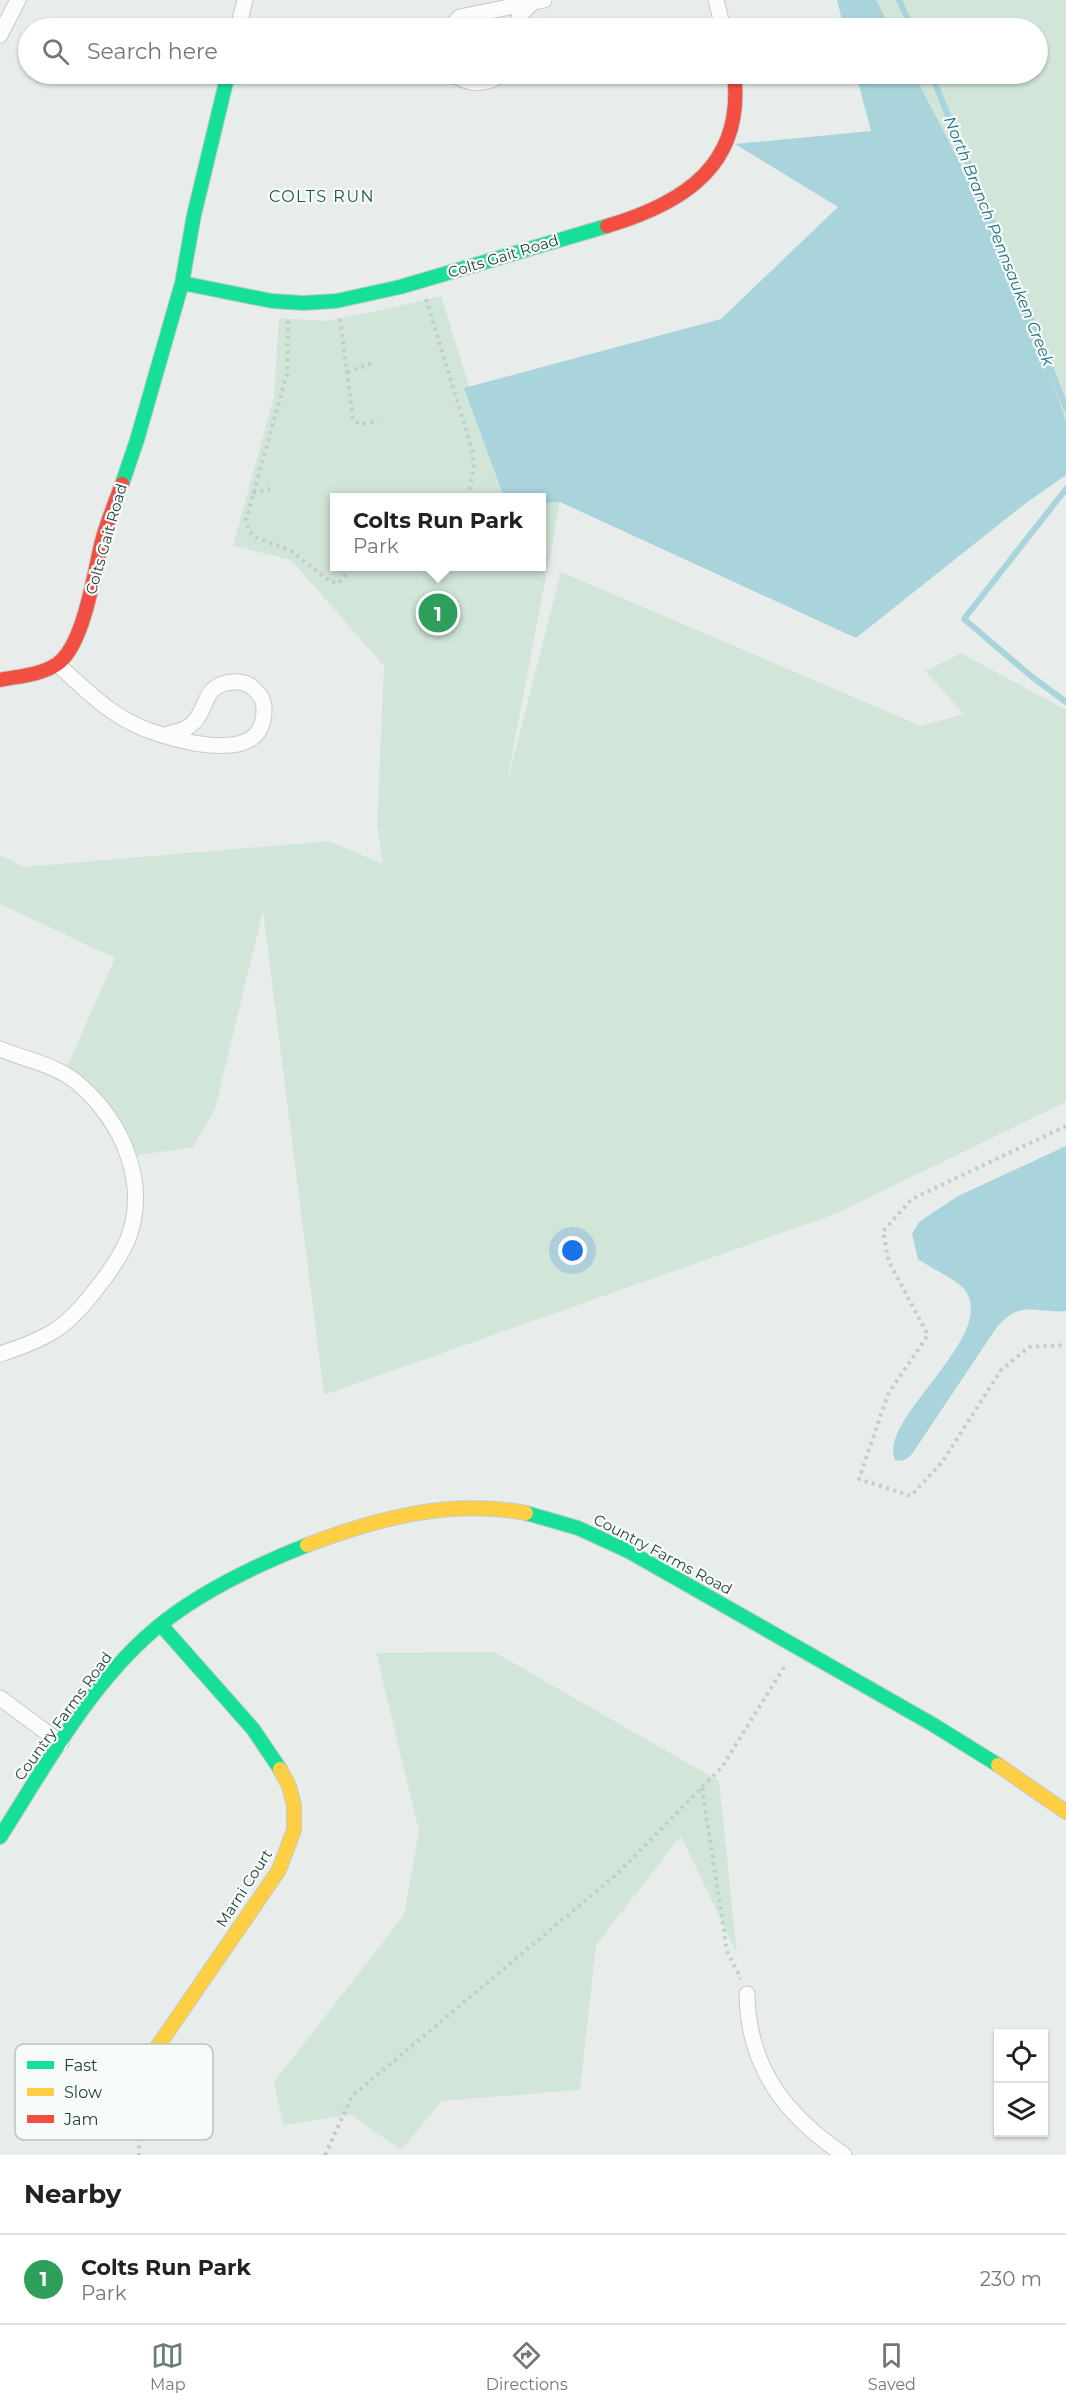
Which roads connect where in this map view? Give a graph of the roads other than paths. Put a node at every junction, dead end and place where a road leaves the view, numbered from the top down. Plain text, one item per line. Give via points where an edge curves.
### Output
1 (18, 0) edge
2 (244, 0) edge
3 (716, 0) edge
4 (538, 2) edge
5 (240, 18) edge
6 (459, 18) edge
7 (519, 18) edge
8 (720, 18) edge
9 (0, 35) edge
10 (226, 84) edge
11 (735, 84) edge
12 (182, 283) junction
13 (57, 664) junction
14 (0, 680) edge
15 (165, 735) junction
16 (0, 1049) edge
17 (0, 1354) edge
18 (161, 1625) junction
19 (0, 1698) edge
20 (61, 1743) junction
21 (1066, 1812) edge
22 (0, 1837) edge
23 (747, 1994) road end
24 (158, 2044) edge
25 (844, 2155) edge

1 - 9 street
2 - 5 street
3 - 8 street
4 - 6 street
4 - 7 street
10 - 12 street, Colts Gait Road
11 - 12 street, Colts Gait Road via 730,136 721,155 674,198 633,217 420,281 337,300 255,299
12 - 13 street, Colts Gait Road via 137,440 98,554 83,622 74,645
13 - 14 street via 40,672
13 - 15 street via 112,712
15 - 15 street via 234,746 255,735 262,726 263,700 248,684 225,683 207,696 192,724
16 - 17 street via 71,1078 99,1104 128,1153 135,1197 125,1244 83,1305 55,1331
18 - 20 street, Country Farms Road via 112,1673
18 - 21 street, Country Farms Road via 236,1578 365,1522 450,1508 540,1515 597,1535 766,1628 991,1760
18 - 24 street, Marni Court via 273,1757 294,1805 294,1830 279,1870
19 - 20 street
20 - 22 street, Country Farms Road
23 - 25 street via 753,2043 774,2089 809,2129

